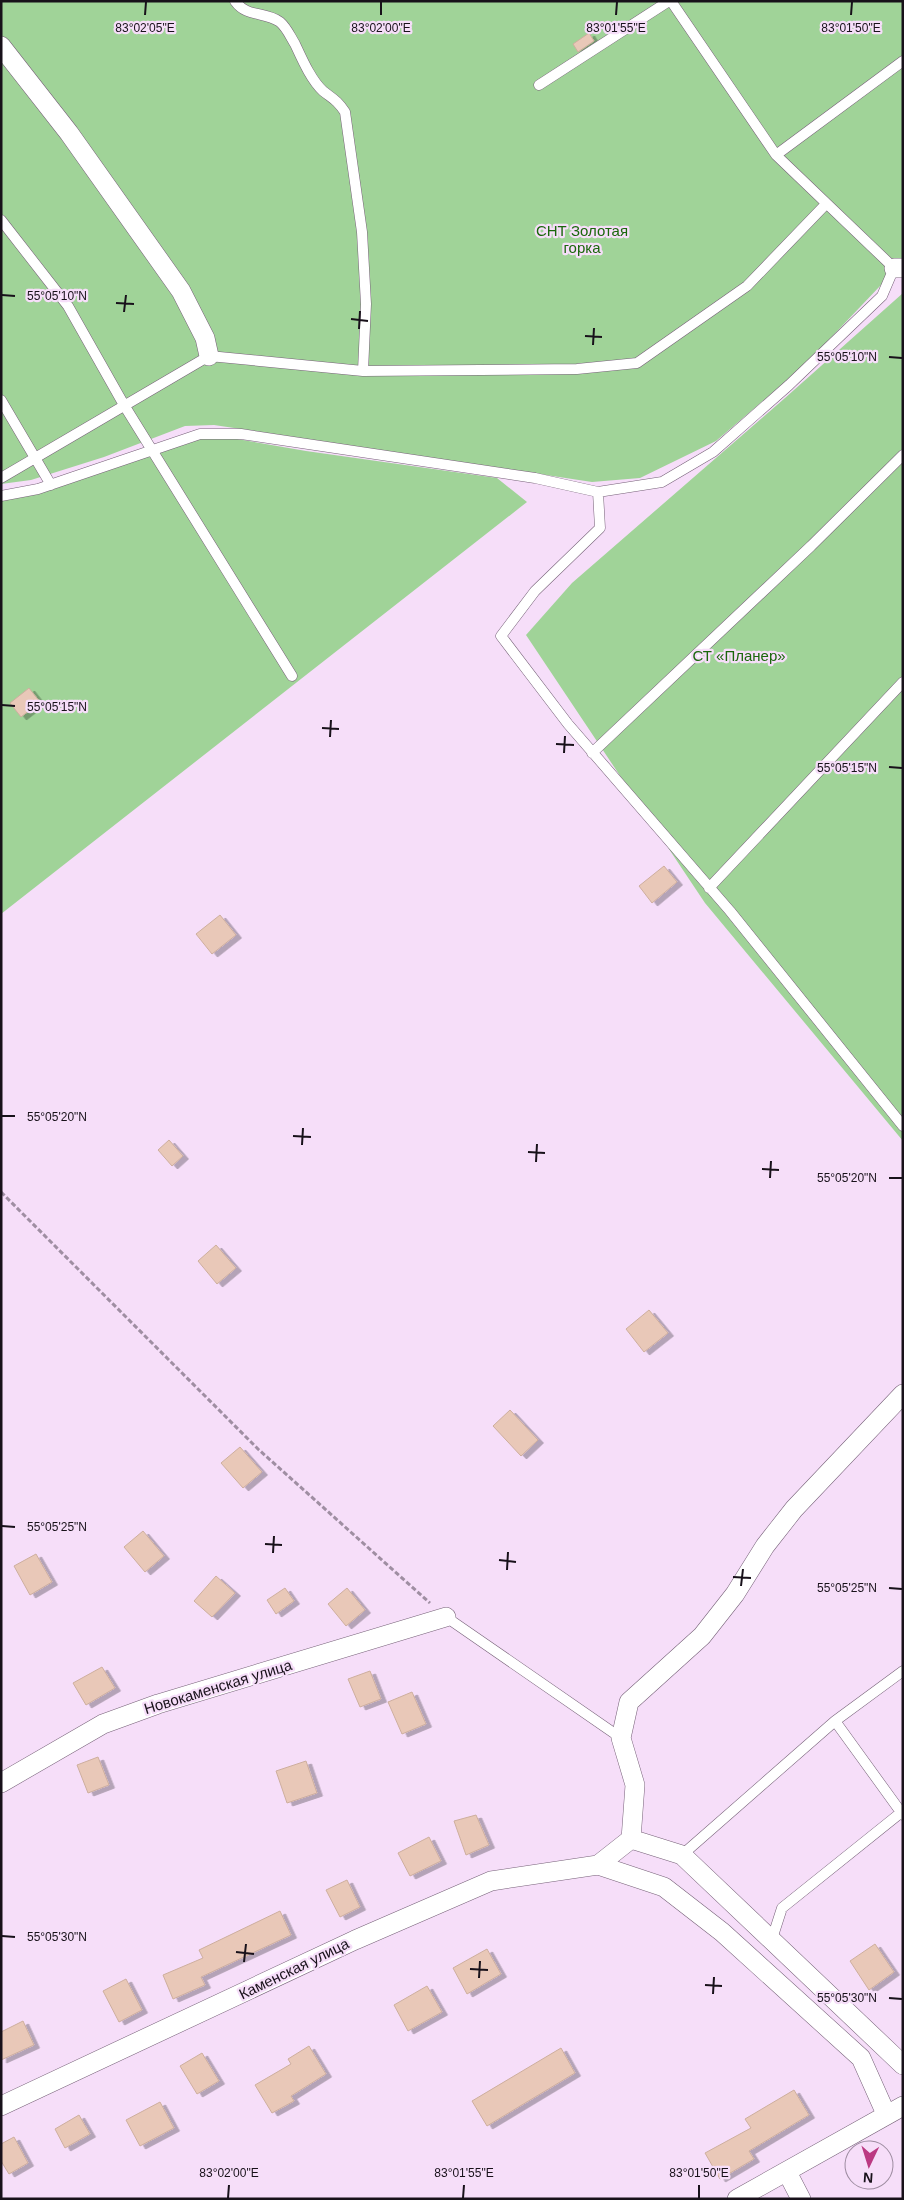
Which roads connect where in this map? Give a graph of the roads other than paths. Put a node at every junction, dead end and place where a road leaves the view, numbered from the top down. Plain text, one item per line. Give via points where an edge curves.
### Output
1 (235, 1) edge
2 (670, 1) edge
3 (1, 46) edge
4 (903, 61) edge
5 (539, 85) dead end
6 (776, 155) junction
7 (826, 204) junction
8 (1, 220) edge
9 (898, 268) edge
10 (209, 356) junction
11 (363, 371) junction
12 (1, 400) edge
13 (124, 405) junction
14 (152, 450) junction
15 (903, 455) edge
16 (35, 458) junction
17 (1, 478) edge
18 (51, 485) junction
19 (598, 492) junction
20 (1, 496) edge
21 (292, 676) dead end
22 (903, 682) edge
23 (592, 753) junction
24 (709, 888) junction
25 (903, 1126) edge
26 (903, 1394) edge
27 (446, 1617) joint
28 (903, 1671) edge
29 (835, 1721) junction
30 (621, 1738) junction
31 (1, 1783) edge
32 (902, 1813) edge
33 (631, 1840) junction
34 (682, 1855) junction
35 (598, 1865) junction
36 (771, 1942) junction
37 (903, 2065) edge
38 (1, 2106) edge
39 (903, 2106) edge
40 (886, 2114) junction
41 (787, 2172) junction
42 (737, 2199) edge
43 (801, 2199) edge

1 - 11 lane via 250,14 272,18 286,29 322,90 336,99 345,112 362,232 366,304
2 - 5 lane
2 - 6 lane
3 - 10 street via 69,133 181,291 205,338
4 - 6 lane
6 - 7 lane
7 - 9 lane
7 - 11 lane via 748,286 637,363 577,369
8 - 13 lane via 68,306
9 - 19 lane via 882,296 789,386 713,452 662,482
10 - 11 lane
10 - 13 lane
12 - 16 lane
13 - 14 lane
13 - 16 lane
14 - 18 lane
14 - 19 lane via 200,434 241,434 535,478
14 - 21 lane
15 - 23 lane
16 - 17 lane
16 - 18 lane
18 - 20 lane
19 - 23 lane via 600,528 535,591 501,636
22 - 24 lane
23 - 24 lane
24 - 25 lane
26 - 30 street via 794,1509 702,1636 629,1702
27 - 30 lane
27 - 31 street, Новокаменская улица via 158,1704 103,1724
28 - 29 lane
29 - 32 lane
29 - 34 lane
30 - 33 street via 635,1785
32 - 36 lane via 782,1908
33 - 34 street
33 - 35 street
34 - 36 street
35 - 38 street, Каменская улица via 491,1881 356,1940
35 - 40 street via 664,1887 722,1932 861,2058
36 - 37 street
39 - 40 street
40 - 41 street
41 - 42 street
41 - 43 street

